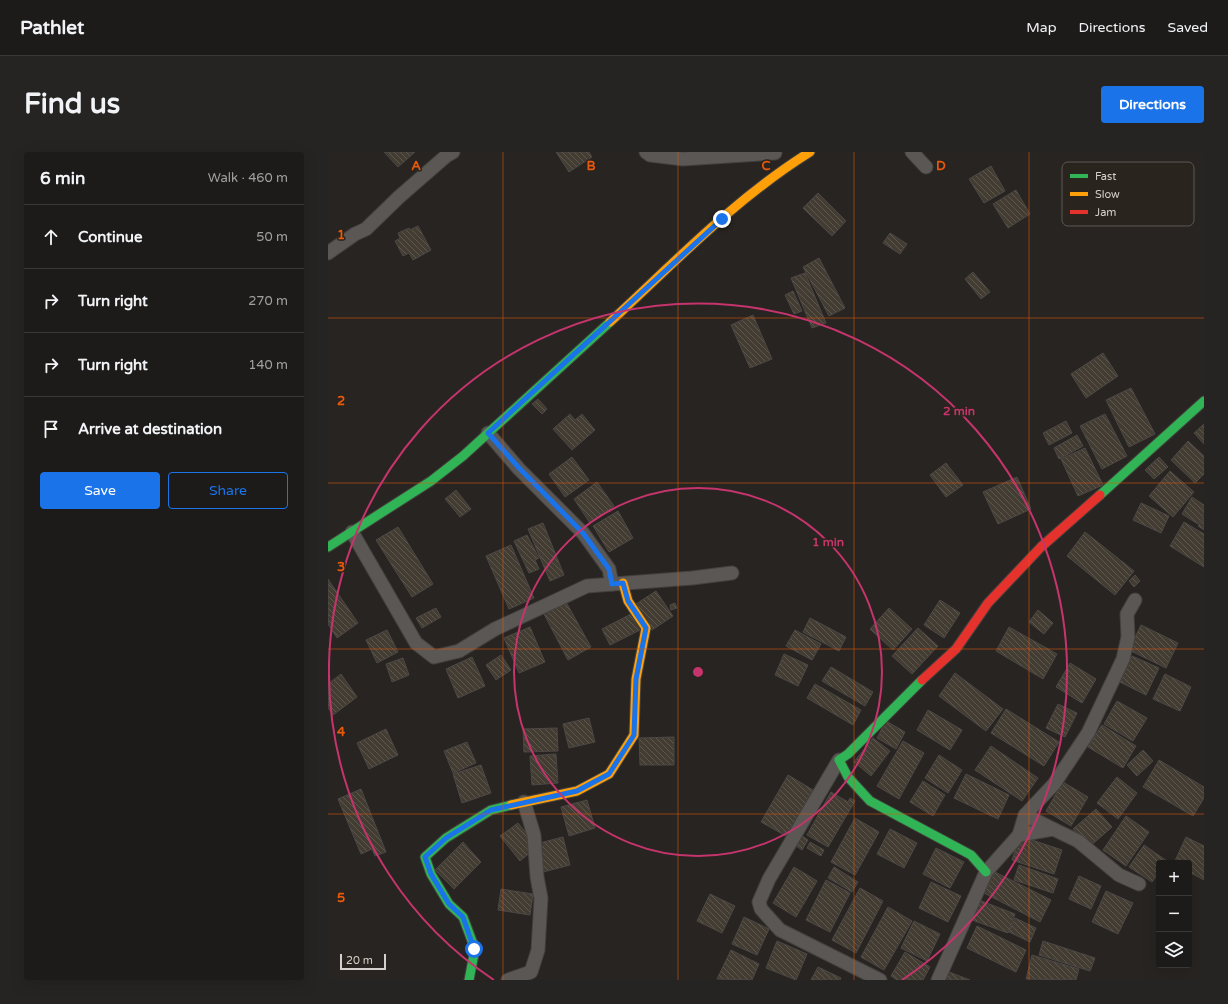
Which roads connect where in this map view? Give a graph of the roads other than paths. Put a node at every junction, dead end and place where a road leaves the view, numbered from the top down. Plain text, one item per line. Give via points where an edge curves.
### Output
1 (453, 152) edge
2 (646, 152) edge
3 (775, 152) edge
4 (810, 152) edge
5 (912, 152) edge
6 (926, 167) dead end
7 (784, 168) junction
8 (329, 251) edge
9 (1204, 401) edge
10 (488, 433) junction
11 (352, 532) junction
12 (328, 547) edge
13 (732, 573) dead end
14 (618, 584) junction
15 (1135, 600) dead end
16 (839, 760) junction
17 (524, 802) junction
18 (1025, 815) junction
19 (1053, 829) junction
20 (1019, 835) junction
21 (986, 872) junction
22 (1139, 884) dead end
23 (469, 980) edge
24 (508, 980) edge
25 (880, 980) edge
26 (938, 980) edge

1 - 8 street via 399,197 366,229
2 - 3 street via 650,156 683,159
3 - 7 street
4 - 7 street
5 - 6 street
7 - 10 street via 722,219
9 - 16 street via 1042,547 988,603 956,649
10 - 11 street via 431,481
10 - 14 street via 583,533
11 - 12 street
11 - 14 street via 416,643 434,657 459,651 495,629 587,586
13 - 14 street
14 - 17 street via 646,628 636,679 634,735 609,774 577,791
15 - 18 street via 1127,614 1128,636 1123,659 1088,733 1054,784
16 - 21 street via 848,777 870,801 971,855
16 - 25 street via 769,879 759,902 761,909 780,930
17 - 23 street via 491,810 446,838 425,857 431,874 449,904 463,917 470,936 474,949
17 - 24 street via 534,835 536,877 541,898 538,950 531,972
18 - 19 street
18 - 20 street
19 - 20 street
19 - 22 street via 1078,841 1119,875
20 - 21 street
21 - 26 street

